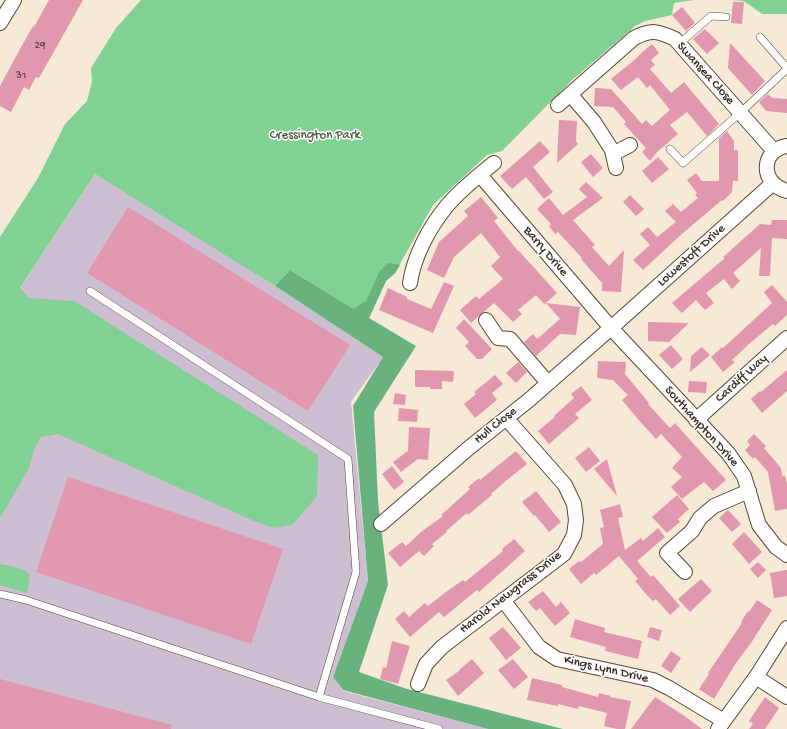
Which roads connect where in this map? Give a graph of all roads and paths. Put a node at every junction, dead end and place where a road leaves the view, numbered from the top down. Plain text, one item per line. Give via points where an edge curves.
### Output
1 (14, 0) edge
2 (726, 17) dead end
3 (0, 23) edge
4 (760, 37) dead end
5 (679, 44) junction
6 (787, 68) edge
7 (570, 94) junction
8 (558, 105) dead end
9 (740, 113) junction
10 (630, 145) dead end
11 (781, 149) edge
12 (670, 150) dead end
13 (613, 154) junction
14 (494, 163) dead end
15 (616, 168) dead end
16 (480, 175) junction
17 (772, 184) junction
18 (787, 191) edge
19 (410, 283) dead end
20 (90, 291) dead end
21 (486, 320) dead end
22 (611, 328) junction
23 (787, 338) edge
24 (548, 383) junction
25 (506, 418) junction
26 (696, 420) junction
27 (749, 491) junction
28 (381, 524) dead end
29 (787, 555) edge
30 (685, 572) dead end
31 (0, 594) edge
32 (503, 600) junction
33 (787, 628) edge
34 (756, 677) junction
35 (418, 684) dead end
36 (319, 697) junction
37 (787, 697) edge
38 (721, 725) edge
39 (439, 729) edge

1 - 3 street
2 - 5 lane via 711,16
4 - 6 lane
5 - 7 street, Swansea Close via 675,39 659,32 644,33 634,38
5 - 9 street, Swansea Close
6 - 9 lane
7 - 8 street, Swansea Close
7 - 13 street via 594,122
9 - 11 street, Swansea Close
9 - 12 lane via 683,163
10 - 13 street
11 - 17 street via 769,158 766,167
13 - 15 street
14 - 16 street
16 - 19 street via 447,205 436,221 417,255
16 - 22 street, Barry Drive
17 - 18 street
17 - 22 street, Lowestoft Drive
20 - 36 lane via 348,459 356,572
21 - 24 street via 498,338 510,339
22 - 24 street, Hull Close
22 - 26 street, Southampton Drive
23 - 26 street, Cardiff Way
24 - 25 street, Hull Close
25 - 28 street, Hull Close
25 - 32 street, Harold Newgrass Drive via 565,485 574,504 576,520 574,535 564,554
26 - 27 street, Southampton Drive via 728,453 744,476
27 - 29 street, Southampton Drive via 759,525 776,547
27 - 30 street via 714,506 700,518 692,531 667,553
31 - 36 lane via 26,600
32 - 35 street, Harold Newgrass Drive via 442,647 426,664
32 - 38 street, Kings Lynn Drive via 539,647 558,659 653,680 669,688
33 - 34 street, Kings Lynn Drive
34 - 37 street
34 - 38 street, Kings Lynn Drive
36 - 39 lane

